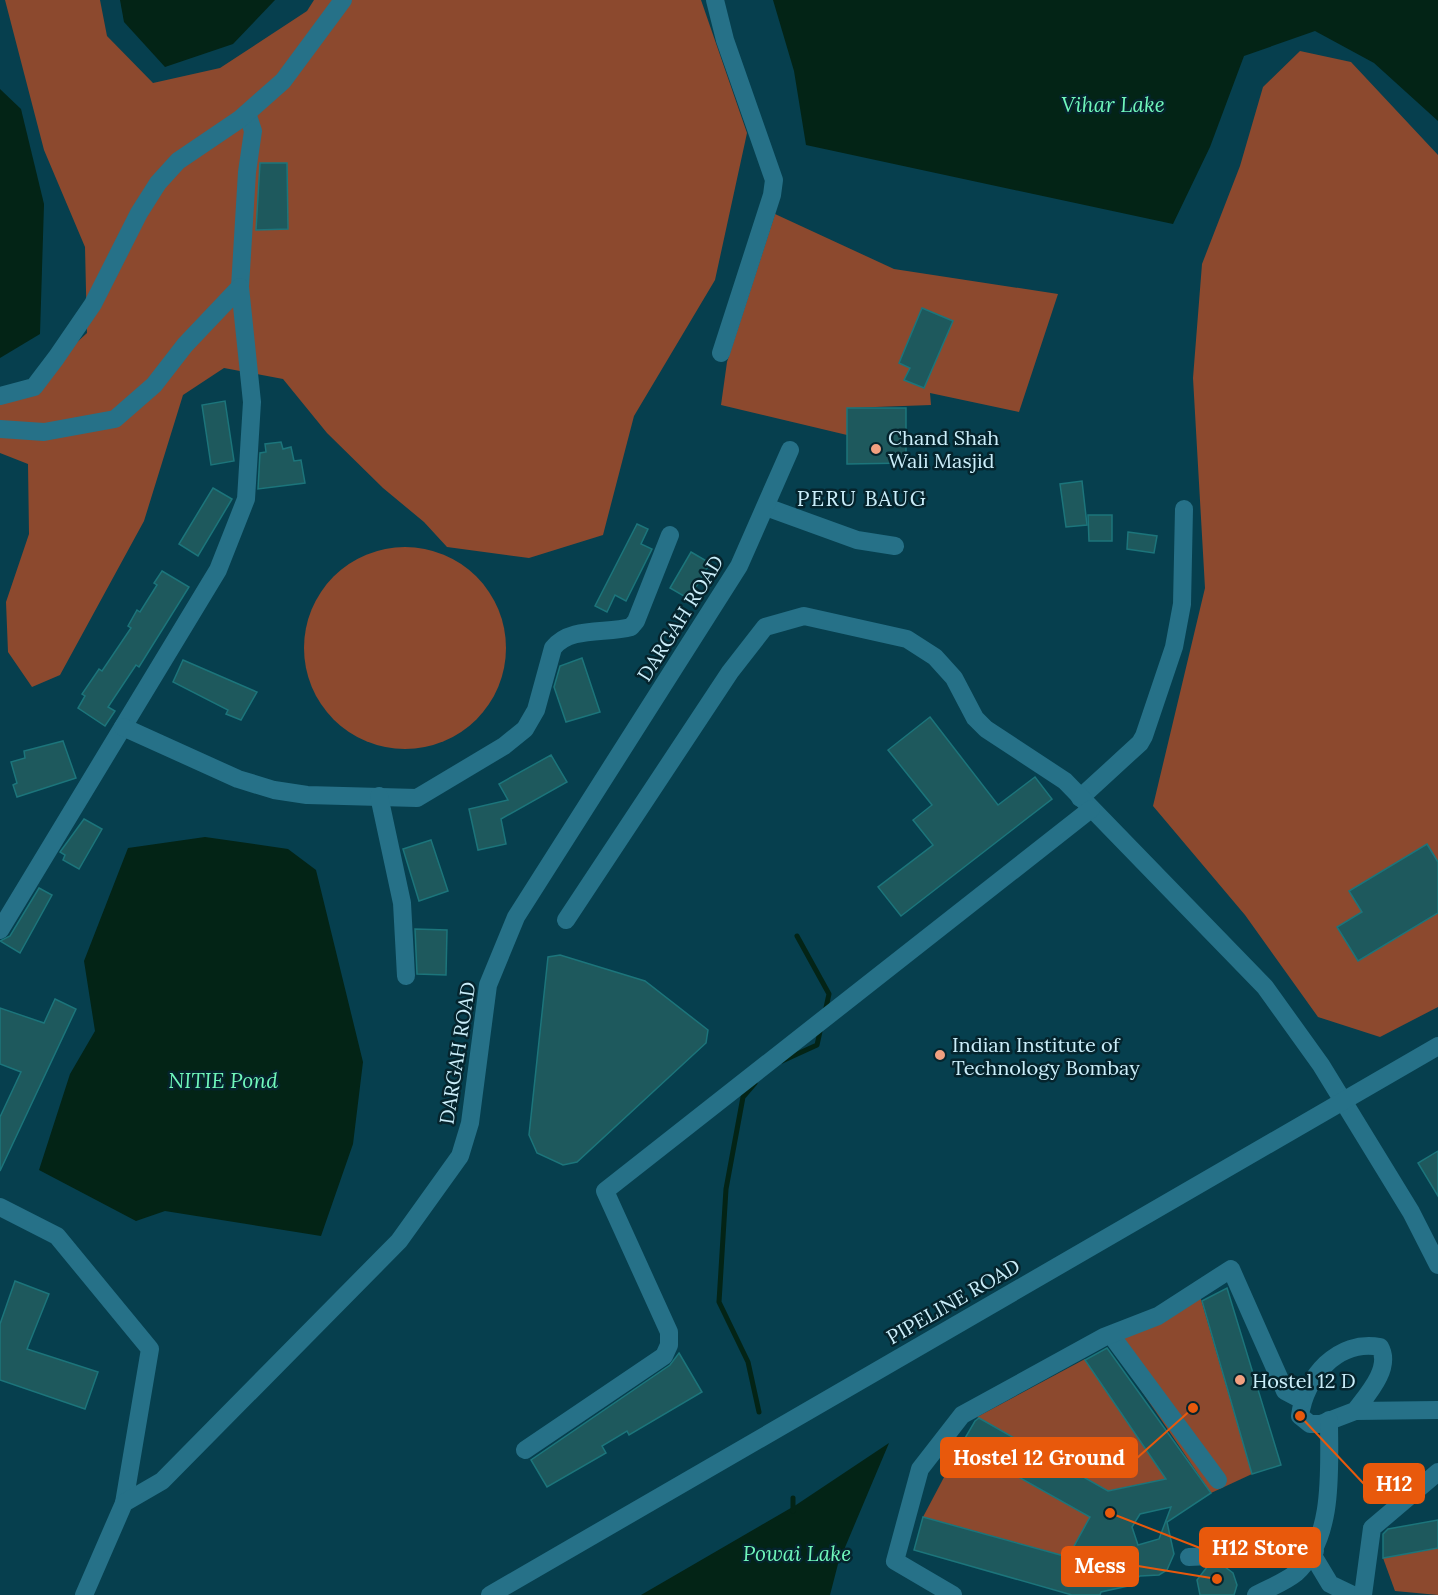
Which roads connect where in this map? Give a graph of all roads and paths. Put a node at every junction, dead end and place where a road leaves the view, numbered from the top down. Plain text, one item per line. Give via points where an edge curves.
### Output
1 (343, 0) edge
2 (715, 0) edge
3 (247, 113) junction
4 (240, 287) junction
5 (721, 353) dead end
6 (0, 396) edge
7 (0, 429) edge
8 (790, 450) dead end
9 (766, 507) junction
10 (1184, 509) dead end
11 (670, 535) dead end
12 (895, 546) dead end
13 (123, 727) junction
14 (379, 796) junction
15 (1086, 804) junction
16 (566, 920) dead end
17 (0, 930) edge
18 (406, 976) dead end
19 (1438, 1046) edge
20 (0, 1207) edge
21 (1438, 1265) edge
22 (1111, 1335) junction
23 (1301, 1408) junction
24 (1438, 1410) edge
25 (1355, 1411) junction
26 (1329, 1420) junction
27 (525, 1450) dead end
28 (1438, 1472) edge
29 (1218, 1480) dead end
30 (124, 1503) junction
31 (1313, 1552) junction
32 (1189, 1557) dead end
33 (84, 1595) edge
34 (490, 1595) edge
35 (953, 1595) edge
36 (1256, 1595) edge
37 (1353, 1595) edge
38 (1363, 1595) edge

1 - 3 street via 283,81
2 - 5 street via 774,180
3 - 4 street via 253,131
3 - 6 street via 178,161 158,183 93,304 57,358 34,387
4 - 7 street via 185,345 154,385 115,418 44,432
4 - 13 street via 252,402 246,499 218,570
8 - 9 street, DARGAH ROAD
9 - 12 street via 857,540
9 - 30 street, DARGAH ROAD via 740,566 516,917 488,985 470,1123 460,1156 399,1241 162,1481
10 - 15 street via 1182,604 1174,647 1144,736
11 - 14 street via 631,627 558,641 536,710 525,729 504,746 417,798
13 - 14 street via 238,779 274,790 307,795
13 - 17 street
14 - 18 street via 402,903
15 - 16 street via 1065,782 986,729 975,718 954,678 935,657 907,639 804,616 765,627 730,672
15 - 21 street via 1265,987 1321,1065 1411,1212
15 - 27 street via 835,1011 605,1191 669,1332 669,1345 664,1356
19 - 34 street, PIPELINE ROAD
20 - 30 street via 57,1236 150,1349
22 - 23 street via 1158,1316 1231,1269 1285,1390
22 - 29 street
22 - 35 street via 962,1415 920,1469 895,1561
23 - 25 street via 1319,1370 1330,1360 1362,1344 1380,1347 1384,1353 1383,1368
23 - 26 street via 1310,1424
24 - 25 street
25 - 26 street
26 - 31 street via 1328,1498
28 - 38 street via 1372,1528
30 - 33 street
31 - 32 street
31 - 36 street via 1295,1574
31 - 37 street via 1330,1584

